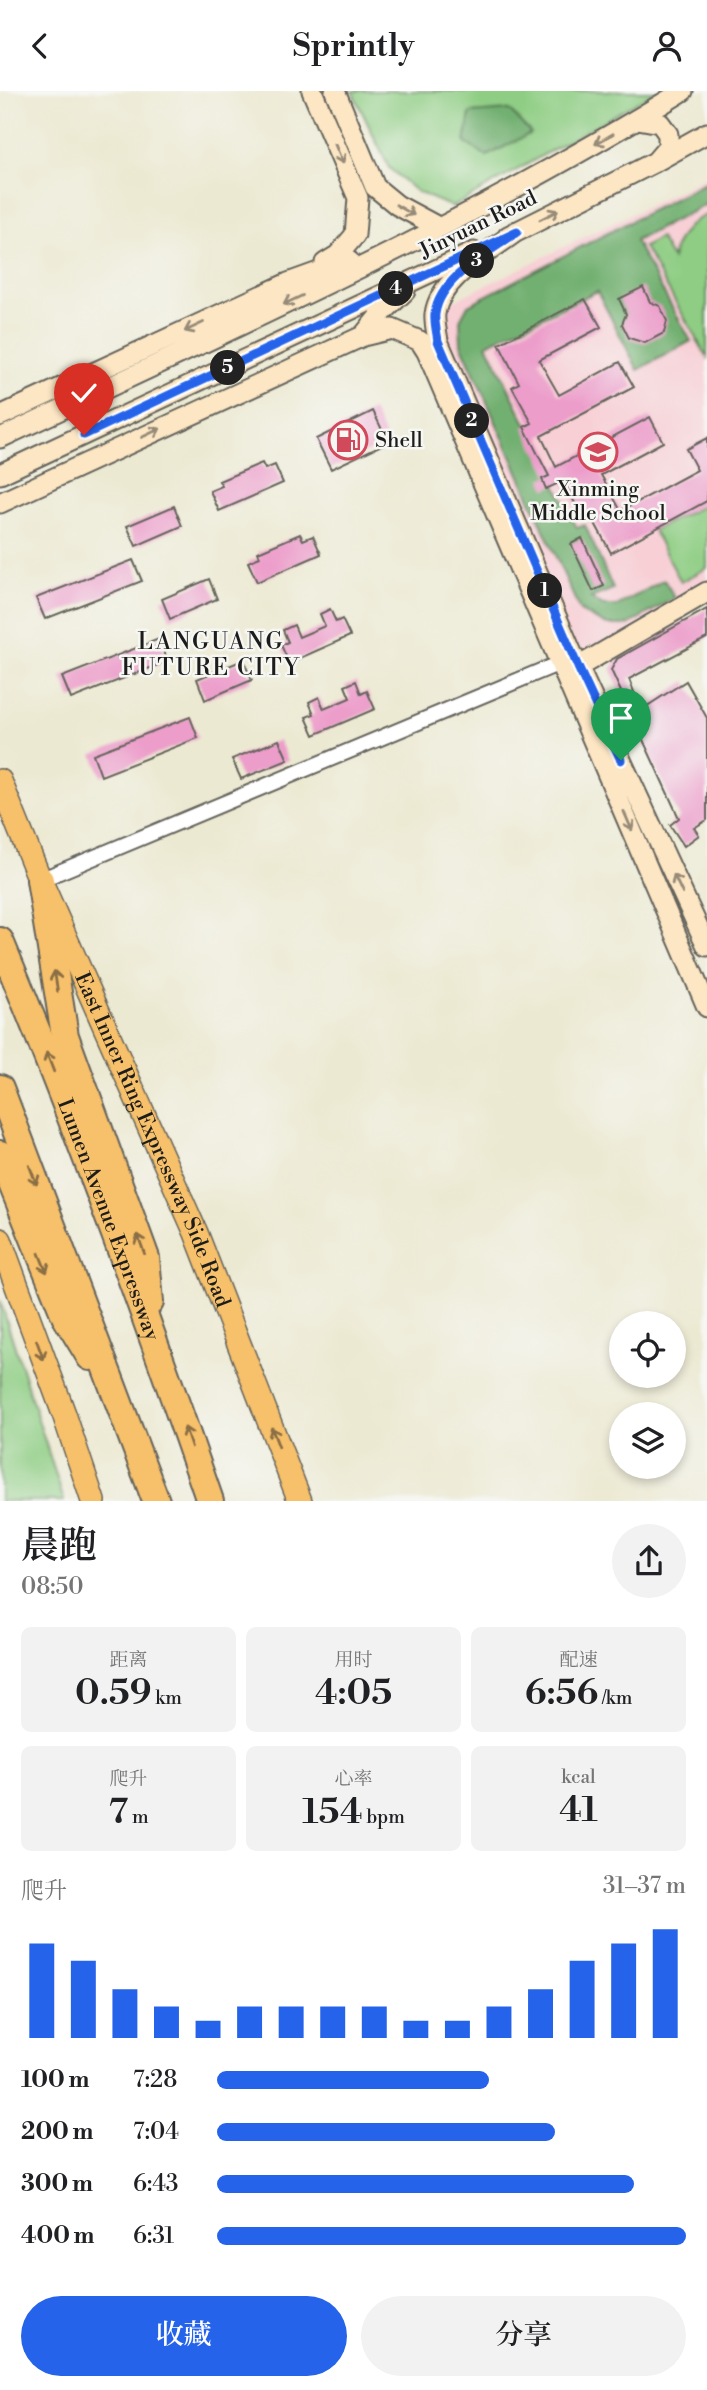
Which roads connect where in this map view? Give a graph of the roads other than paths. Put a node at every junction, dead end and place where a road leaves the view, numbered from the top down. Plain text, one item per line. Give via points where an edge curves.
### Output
1 (312, 91) edge
2 (335, 91) edge
3 (683, 91) edge
4 (638, 119) junction
5 (701, 138) edge
6 (655, 162) junction
7 (438, 227) junction
8 (517, 232) junction
9 (418, 279) junction
10 (296, 281) junction
11 (363, 336) junction
12 (0, 416) edge
13 (0, 437) edge
14 (0, 474) edge
15 (0, 503) edge
16 (707, 592) edge
17 (569, 665) junction
18 (0, 781) edge
19 (40, 880) junction
20 (0, 941) edge
21 (707, 946) edge
22 (707, 1007) edge
23 (0, 1088) edge
24 (0, 1154) edge
25 (0, 1240) edge
26 (153, 1335) junction
27 (121, 1405) junction
28 (93, 1501) edge
29 (156, 1501) edge
30 (211, 1501) edge
31 (300, 1501) edge

1 -> 10 street via 358,198 355,235 338,255
2 -> 7 street via 375,187
3 - 4 street, Jinyuan Road
4 - 6 street via 660,123 668,134 668,147
4 -> 7 street, Jinyuan Road
5 - 6 street, Jinyuan Road
8 -> 6 street, Jinyuan Road
7 - 10 street
7 -> 13 street, Jinyuan Road
8 - 9 street, Jinyuan Road
8 - 17 street via 442,291 435,315 438,341
9 - 11 street
9 - 14 street, Jinyuan Road
10 -> 12 street
15 -> 11 street
11 - 17 street via 392,329 420,341 427,352
16 - 17 street
17 - 19 street
21 -> 17 street
17 -> 22 street
18 - 19 main road, East Inner Ring Expressway Side Road
26 -> 19 highway via 146,1258 65,1036
31 -> 19 main road, East Inner Ring Expressway Side Road via 196,1233
26 -> 20 highway, Lumen Avenue Expressway
23 -> 27 highway
24 -> 27 highway via 65,1317
25 -> 28 main road
30 -> 26 highway, Lumen Avenue Expressway
27 - 29 highway

